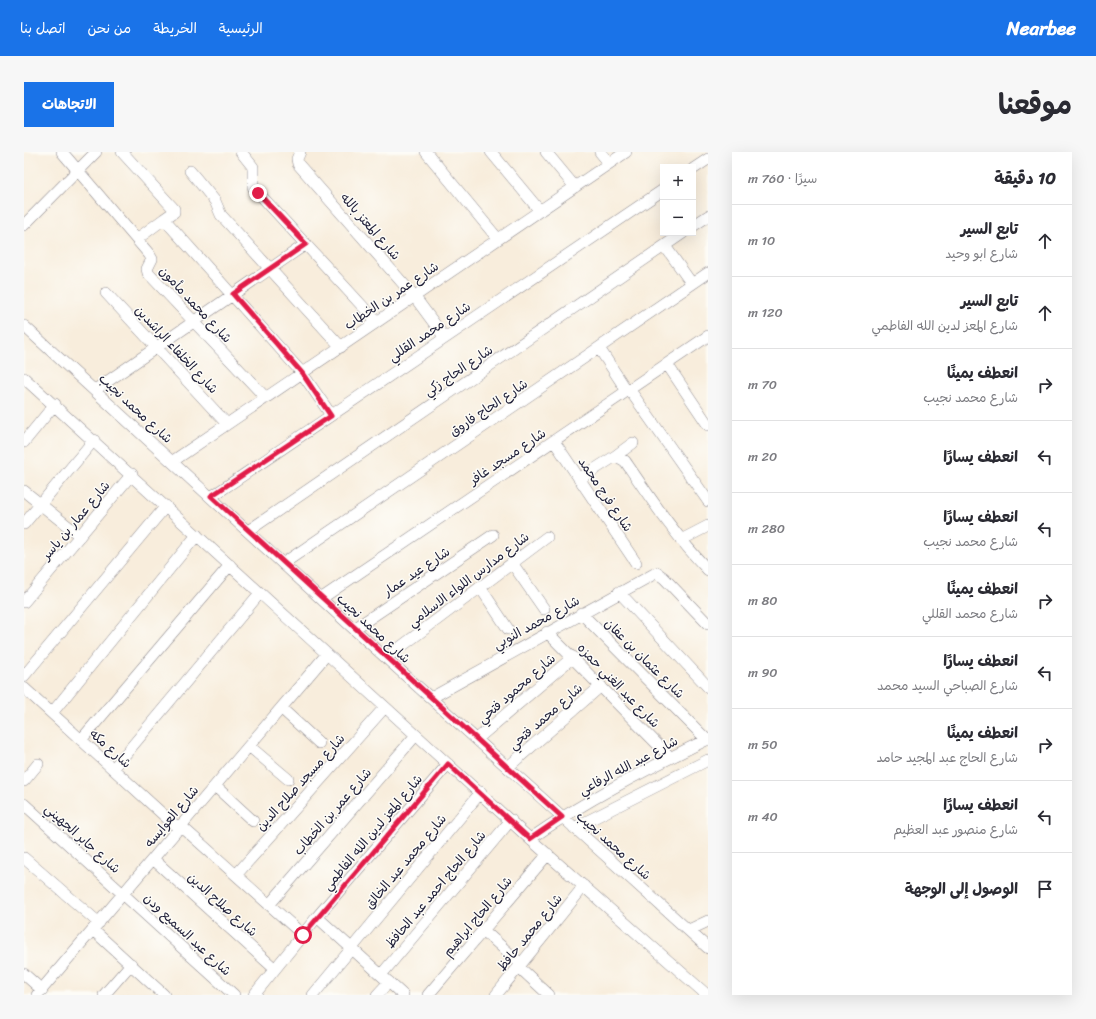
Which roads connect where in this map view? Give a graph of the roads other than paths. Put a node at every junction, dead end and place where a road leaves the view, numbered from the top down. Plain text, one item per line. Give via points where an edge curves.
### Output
1 (62, 152) edge
2 (96, 152) edge
3 (122, 152) edge
4 (241, 152) edge
5 (300, 152) edge
6 (426, 152) edge
7 (491, 152) edge
8 (546, 152) edge
9 (600, 152) edge
10 (626, 152) edge
11 (708, 159) edge
12 (609, 163) junction
13 (696, 167) edge
14 (78, 170) junction
15 (190, 171) dead end
16 (575, 187) junction
17 (660, 192) edge
18 (540, 211) junction
19 (708, 216) edge
20 (164, 220) junction
21 (696, 224) edge
22 (24, 225) edge
23 (680, 236) edge
24 (137, 239) junction
25 (498, 239) junction
26 (306, 244) junction
27 (665, 246) junction
28 (270, 268) junction
29 (708, 273) edge
30 (692, 284) junction
31 (106, 293) dead end
32 (233, 294) junction
33 (414, 296) junction
34 (194, 322) junction
35 (377, 322) junction
36 (24, 326) edge
37 (445, 338) junction
38 (706, 341) edge
39 (341, 347) junction
40 (157, 348) junction
41 (599, 348) junction
42 (667, 364) junction
43 (302, 373) junction
44 (24, 378) edge
45 (96, 390) junction
46 (628, 390) junction
47 (266, 398) junction
48 (55, 404) junction
49 (331, 416) junction
50 (227, 424) junction
51 (708, 425) edge
52 (94, 440) junction
53 (554, 441) junction
54 (24, 442) edge
55 (633, 442) dead end
56 (616, 456) junction
57 (173, 461) junction
58 (132, 474) junction
59 (580, 479) junction
60 (24, 491) edge
61 (211, 496) junction
62 (708, 501) edge
63 (41, 504) junction
64 (166, 506) junction
65 (24, 524) edge
66 (708, 526) edge
67 (248, 531) junction
68 (197, 535) junction
69 (493, 535) dead end
70 (80, 536) junction
71 (547, 537) dead end
72 (681, 540) junction
73 (284, 563) junction
74 (512, 563) junction
75 (636, 563) dead end
76 (230, 565) junction
77 (708, 570) edge
78 (480, 587) junction
79 (619, 592) junction
80 (260, 593) junction
81 (322, 598) junction
82 (24, 602) edge
83 (544, 609) dead end
84 (581, 613) junction
85 (708, 624) edge
86 (354, 629) junction
87 (508, 629) dead end
88 (547, 632) junction
89 (327, 654) junction
90 (386, 658) junction
91 (573, 658) junction
92 (24, 676) edge
93 (601, 686) junction
94 (708, 687) edge
95 (24, 688) edge
96 (431, 698) junction
97 (281, 708) junction
98 (385, 708) junction
99 (52, 713) junction
100 (416, 735) junction
101 (477, 739) junction
102 (707, 739) edge
103 (81, 740) junction
104 (319, 743) dead end
105 (249, 746) junction
106 (670, 757) junction
107 (708, 760) edge
108 (38, 764) dead end
109 (448, 764) junction
110 (508, 767) junction
111 (113, 769) junction
112 (288, 779) dead end
113 (24, 781) edge
114 (215, 786) junction
115 (480, 792) junction
116 (24, 804) edge
117 (562, 817) junction
118 (510, 820) junction
119 (253, 821) dead end
120 (180, 827) junction
121 (574, 828) junction
122 (530, 839) junction
123 (548, 854) junction
124 (24, 858) edge
125 (153, 859) junction
126 (236, 875) junction
127 (584, 886) junction
128 (124, 894) junction
129 (269, 905) junction
130 (317, 917) junction
131 (708, 921) edge
132 (96, 926) junction
133 (483, 930) junction
134 (689, 930) junction
135 (303, 935) junction
136 (351, 948) junction
137 (708, 948) edge
138 (131, 964) junction
139 (520, 965) junction
140 (275, 969) junction
141 (24, 974) edge
142 (385, 979) junction
143 (40, 992) edge
144 (104, 995) edge
145 (164, 995) edge
146 (234, 995) edge
147 (254, 995) edge
148 (313, 995) edge
149 (377, 995) edge
150 (403, 995) edge
151 (428, 995) edge
152 (496, 995) edge
153 (549, 995) edge
154 (707, 995) edge

1 - 14 street, شارع محمد مأمون
2 - 14 street
3 - 20 street via 174,209 174,212
4 - 26 street via 253,167 253,186
5 - 33 street, شارع المعتز بالله via 298,164
6 - 25 street
7 - 18 street
8 - 16 street
9 - 12 street
10 - 12 street, شارع عمر بن الخطاب
11 - 13 street
12 - 16 street, شارع عمر بن الخطاب
14 - 22 street
14 - 24 street, شارع محمد مأمون
15 - 28 street via 215,201 221,215
16 - 18 street, شارع عمر بن الخطاب
17 - 37 street, شارع محمد القللي
18 - 25 street, شارع عمر بن الخطاب
19 - 21 street
20 - 24 street
20 - 32 street
23 - 27 street, شارع الحاج زكي
24 - 34 street, شارع محمد مأمون via 152,258 147,272
25 - 33 street, شارع عمر بن الخطاب
26 - 28 street
26 - 35 street
27 - 30 street
27 - 67 street, شارع الحاج زكي
28 - 32 street
28 - 39 street
29 - 30 street, شارع الحاج فاروق
30 - 41 street, شارع الحاج فاروق
31 - 40 street, شارع الخلفاء الراشدين
32 - 34 street
32 - 43 street
33 - 35 street, شارع عمر بن الخطاب
33 - 37 street, شارع المعتز بالله
34 - 40 street
34 - 47 street, شارع محمد مأمون
35 - 39 street, شارع عمر بن الخطاب
36 - 45 street, شارع محمد نجيب
37 - 49 street, شارع محمد القللي
38 - 42 street, شارع مسجد غافر
39 - 43 street, شارع عمر بن الخطاب
40 - 45 street
40 - 50 street, شارع الخلفاء الراشدين
41 - 46 street
41 - 73 street, شارع الحاج فاروق
42 - 46 street, شارع مسجد غافر
42 - 51 street
43 - 47 street, شارع عمر بن الخطاب
43 - 49 street
44 - 48 street
45 - 57 street, شارع محمد نجيب
46 - 53 street, شارع مسجد غافر
46 - 62 street
47 - 50 street, شارع عمر بن الخطاب
48 - 52 street
48 - 54 street
49 - 61 street, شارع محمد القللي
50 - 57 street, شارع عمر بن الخطاب
52 - 58 street
52 - 63 street
53 - 59 street, شارع فرج محمد
53 - 81 street, شارع مسجد غافر
55 - 56 street
56 - 59 street
56 - 72 street via 625,461
57 - 61 street, شارع محمد نجيب
58 - 64 street
58 - 70 street, شارع عمار بن ياسر
59 - 75 street, شارع فرج محمد
60 - 63 street
61 - 67 street, شارع محمد نجيب
63 - 65 street
63 - 70 street
64 - 68 street
64 - 92 street
66 - 72 street
67 - 73 street, شارع محمد نجيب
68 - 76 street
68 - 99 street
69 - 86 street, شارع عيد عمار
70 - 82 street, شارع عمار بن ياسر
71 - 74 street, شارع مدارس اللواء الاسلامي
72 - 77 street
73 - 81 street, شارع محمد نجيب
74 - 78 street, شارع مدارس اللواء الاسلامي
74 - 83 street
76 - 80 street
76 - 103 street
78 - 87 street
78 - 90 street, شارع مدارس اللواء الاسلامي
79 - 84 street, شارع محمد النوبي
79 - 85 street, شارع محمد النوبي via 650,575 657,574 664,578
79 - 94 street
80 - 89 street
80 - 111 street
81 - 86 street, شارع محمد نجيب
84 - 88 street, شارع محمد النوبي
84 - 102 street, شارع عثمان بن عفان
86 - 90 street, شارع محمد نجيب
88 - 91 street, شارع عبد الغني حمزه
88 - 96 street, شارع محمد النوبي
89 - 97 street, شارع العوايسه
89 - 98 street
90 - 96 street, شارع محمد نجيب
91 - 93 street, شارع عبد الغني حمزه
91 - 101 street, شارع محمود فتحي
93 - 106 street, شارع عبد الغني حمزه
93 - 110 street, شارع محمد فتحي
95 - 99 street, شارع مكه
96 - 101 street, شارع محمد نجيب
97 - 104 street
97 - 105 street, شارع العوايسه
98 - 100 street
98 - 126 street, شارع مسجد صلاح الدين
99 - 103 street, شارع مكه
100 - 109 street
100 - 129 street, شارع عمر بن الخطاب
101 - 110 street, شارع محمد نجيب
102 - 106 street, شارع عبد الله الرفاعي
103 - 111 street, شارع مكه
105 - 112 street
105 - 114 street, شارع العوايسه
106 - 117 street, شارع عبد الله الرفاعي
107 - 121 street
108 - 113 street
109 - 115 street
109 - 130 street, شارع المعز لدين الله الفاطمي
110 - 117 street, شارع محمد نجيب
111 - 120 street, شارع مكه
114 - 119 street
114 - 120 street, شارع العوايسه
115 - 118 street
115 - 136 street, شارع محمد عبد الخالق
116 - 128 street, شارع جابر الجهيني
117 - 121 street, شارع محمد نجيب
117 - 122 street, شارع عبد الله الرفاعي
118 - 122 street
118 - 142 street, شارع الحاج احمد عبد الحافظ
120 - 125 street, شارع العوايسه
120 - 126 street, شارع مكه
121 - 134 street, شارع محمد نجيب
122 - 123 street
123 - 127 street
123 - 133 street, شارع الحاج ابراهيم
124 - 132 street
125 - 128 street, شارع العوايسه
125 - 140 street, شارع صلاح الدين
126 - 129 street, شارع مكه
127 - 139 street, شارع محمد حافظ
127 - 154 street
128 - 132 street, شارع العوايسه
128 - 146 street, شارع عبد السميع ودن
129 - 135 street, شارع مكه
130 - 135 street, شارع المعز لدين الله الفاطمي
130 - 136 street
131 - 134 street
132 - 138 street
132 - 143 street, شارع العوايسه
133 - 139 street
133 - 151 street, شارع الحاج ابراهيم
134 - 137 street, شارع محمد نجيب
135 - 140 street, شارع المعز لدين الله الفاطمي
136 - 142 street
136 - 148 street, شارع محمد عبد الخالق
138 - 144 street
138 - 145 street
139 - 152 street, شارع محمد حافظ
139 - 153 street
140 - 147 street, شارع المعز لدين الله الفاطمي
141 - 143 street
142 - 149 street, شارع الحاج احمد عبد الحافظ
142 - 150 street

